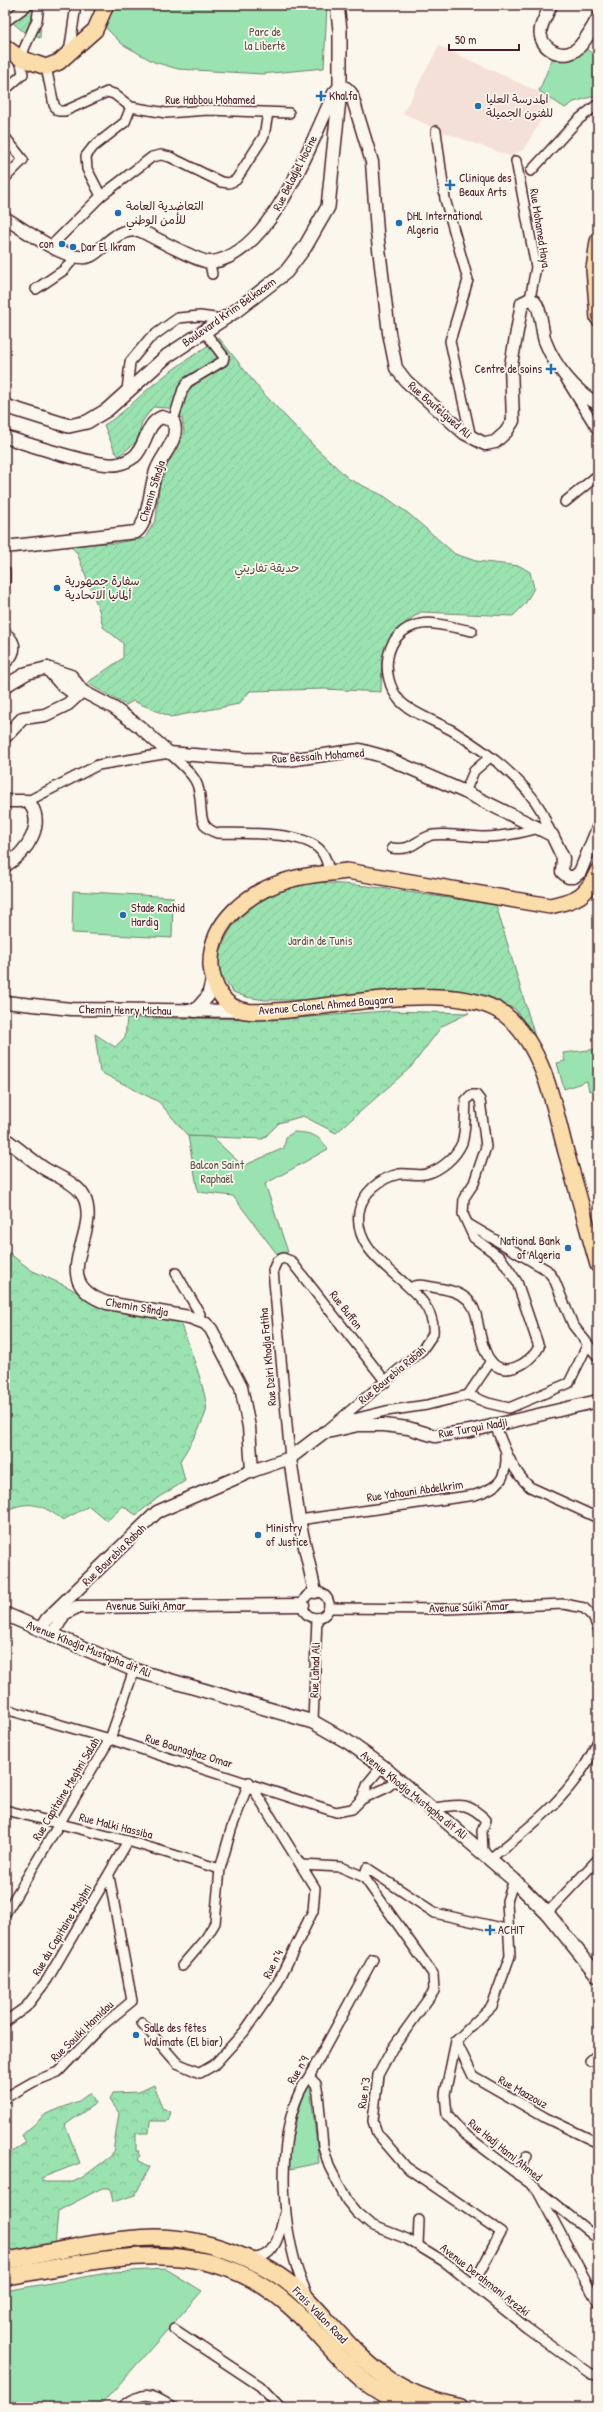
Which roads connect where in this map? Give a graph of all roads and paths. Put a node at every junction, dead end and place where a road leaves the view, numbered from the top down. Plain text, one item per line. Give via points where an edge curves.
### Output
1 (28, 5) edge
2 (40, 5) edge
3 (76, 5) edge
4 (106, 5) edge
5 (337, 5) edge
6 (551, 5) edge
7 (598, 18) edge
8 (5, 22) edge
9 (5, 46) edge
10 (69, 54) junction
11 (20, 58) junction
12 (46, 67) junction
13 (340, 89) junction
14 (5, 90) edge
15 (598, 104) edge
16 (131, 107) junction
17 (268, 113) junction
18 (289, 113) dead end
19 (436, 131) dead end
20 (5, 137) edge
21 (516, 162) dead end
22 (531, 171) dead end
23 (5, 178) edge
24 (101, 196) junction
25 (5, 218) edge
26 (598, 241) edge
27 (51, 246) junction
28 (75, 257) junction
29 (36, 289) dead end
30 (530, 299) junction
31 (598, 318) edge
32 (222, 319) junction
33 (204, 331) junction
34 (556, 361) junction
35 (127, 391) junction
36 (598, 404) edge
37 (5, 406) edge
38 (173, 421) junction
39 (598, 431) edge
40 (5, 437) edge
41 (471, 438) junction
42 (598, 475) edge
43 (564, 502) dead end
44 (5, 547) edge
45 (5, 571) edge
46 (5, 581) edge
47 (472, 631) dead end
48 (5, 634) edge
49 (5, 662) edge
50 (5, 686) edge
51 (82, 691) junction
52 (5, 737) edge
53 (169, 753) junction
54 (489, 758) junction
55 (465, 792) junction
56 (28, 801) junction
57 (5, 802) edge
58 (539, 828) junction
59 (598, 828) edge
60 (552, 835) junction
61 (392, 848) dead end
62 (5, 866) edge
63 (598, 871) edge
64 (329, 874) junction
65 (212, 980) junction
66 (5, 1002) edge
67 (195, 1011) junction
68 (246, 1011) junction
69 (5, 1139) edge
70 (465, 1222) junction
71 (283, 1258) joint
72 (598, 1265) edge
73 (176, 1273) dead end
74 (410, 1288) junction
75 (198, 1320) junction
76 (587, 1346) junction
77 (598, 1357) edge
78 (491, 1362) junction
79 (386, 1382) junction
80 (468, 1395) junction
81 (598, 1401) edge
82 (336, 1423) junction
83 (495, 1424) junction
84 (324, 1433) junction
85 (506, 1452) junction
86 (290, 1458) junction
87 (252, 1471) junction
88 (598, 1518) edge
89 (299, 1520) junction
90 (315, 1592) junction
91 (303, 1605) junction
92 (66, 1607) junction
93 (329, 1608) junction
94 (5, 1614) edge
95 (317, 1618) junction
96 (598, 1628) edge
97 (46, 1632) junction
98 (134, 1670) junction
99 (5, 1710) edge
100 (313, 1722) junction
101 (110, 1739) junction
102 (598, 1741) edge
103 (382, 1766) junction
104 (397, 1779) junction
105 (249, 1782) junction
106 (362, 1799) junction
107 (432, 1808) junction
108 (5, 1810) edge
109 (59, 1825) junction
110 (128, 1840) junction
111 (487, 1855) junction
112 (598, 1859) edge
113 (301, 1865) junction
114 (220, 1869) junction
115 (109, 1876) junction
116 (364, 1877) junction
117 (514, 1880) junction
118 (546, 1913) junction
119 (5, 1914) edge
120 (510, 1930) junction
121 (373, 1959) dead end
122 (182, 1966) dead end
123 (598, 1976) edge
124 (5, 2022) edge
125 (142, 2023) dead end
126 (456, 2041) junction
127 (598, 2054) edge
128 (590, 2061) dead end
129 (310, 2077) junction
130 (5, 2098) edge
131 (598, 2143) edge
132 (527, 2156) dead end
133 (518, 2175) junction
134 (536, 2188) junction
135 (287, 2206) junction
136 (419, 2220) dead end
137 (598, 2239) edge
138 (418, 2245) junction
139 (243, 2257) junction
140 (5, 2261) edge
141 (5, 2277) edge
142 (474, 2283) junction
143 (598, 2303) edge
144 (317, 2310) junction
145 (174, 2329) dead end
146 (598, 2375) edge
147 (122, 2407) edge
148 (172, 2407) edge
149 (280, 2407) edge
150 (407, 2407) edge
151 (460, 2407) edge

1 - 8 street
2 - 11 street via 37,20
3 - 10 street
4 - 10 main road via 95,30
5 - 13 main road, Boulevard Krim Belkacem via 340,30
6 - 7 street via 541,33 544,42 555,52 565,54 574,51
9 - 11 main road
10 - 12 main road via 59,62
11 - 12 main road
11 - 14 street via 23,74
12 - 16 street via 54,105 58,111 65,111 107,92 114,94
13 - 28 street, Rue Beladjel Hocine via 334,94 282,205 256,238 233,255 211,268 199,259 139,230 118,233 89,256
13 - 32 main road, Boulevard Krim Belkacem via 328,207 305,247 286,272
13 - 41 street, Rue Boufelgued Ali via 346,88 351,93 372,162 389,333 396,368 406,381
15 - 22 street via 578,120
16 - 17 street, Rue Habbou Mohamed via 166,113 208,110
16 - 24 street via 125,122 93,147 86,156 87,169
17 - 18 street, Rue Habbou Mohamed
17 - 24 street via 264,136 239,177 232,182 221,182 170,157 157,156 148,159
19 - 41 street via 445,199 468,280 450,342
20 - 23 street via 23,160
21 - 30 street, Rue Mohamed Haya via 536,267
24 - 27 street
25 - 27 street
26 - 31 main road via 594,268
27 - 28 street
28 - 29 street via 64,270
30 - 34 street via 537,304 545,340
30 - 41 street, Rue Boufelgued Ali via 522,303 511,365 513,421 506,432 493,443 485,444
32 - 33 main road, Boulevard Krim Belkacem
32 - 35 street via 200,316 178,318 149,339 130,362
33 - 35 main road, Boulevard Krim Belkacem via 165,357
33 - 38 street via 224,358 188,382 183,389
34 - 36 street via 576,388
34 - 39 street
35 - 37 main road, Boulevard Krim Belkacem via 107,410 75,426
38 - 40 street, Chemin Sfindja via 162,416 157,419 134,456 117,465 92,462
38 - 44 street, Chemin Sfindja via 176,428 174,438 155,472 143,522 138,531 130,535
42 - 43 street
45 - 46 street
47 - 54 street via 423,623 413,626 401,635 391,648 386,676 390,687 401,702 453,731
48 - 49 street via 14,647 11,656
50 - 51 street via 27,673 47,668 71,691
51 - 52 street via 68,704 45,715 22,718
51 - 53 street via 140,726
53 - 55 street, Rue Bessaih Mohamed via 288,760 360,750 382,756
53 - 56 street, Rue Bessaih Mohamed via 98,765
53 - 64 street via 195,781 201,796 202,822 209,830 217,833 303,839 321,850
54 - 55 street via 474,771
54 - 60 street via 514,776 542,813
55 - 58 street, Rue Bessaih Mohamed
56 - 57 street
56 - 62 street via 35,809 37,822 29,843 17,858
58 - 60 street, Rue Bessaih Mohamed
58 - 61 street via 514,835 485,837 429,835 414,846 403,850
59 - 60 street via 580,872 572,878 566,877 562,872 563,858
63 - 64 main road, Avenue Colonel Ahmed Bougara via 593,882 581,896 550,906 354,872
64 - 65 main road, Avenue Colonel Ahmed Bougara via 289,880 264,888 237,906 222,924 211,952
65 - 67 street via 208,996
65 - 68 main road, Avenue Colonel Ahmed Bougara via 219,994 227,1002
66 - 67 street, Chemin Henry Michau via 70,1009
67 - 68 street, Chemin Henry Michau
68 - 72 main road, Avenue Colonel Ahmed Bougara via 444,997 468,999 493,1008 510,1018 524,1035 543,1071
69 - 75 street, Chemin Sfindja via 82,1194 87,1211 77,1273 84,1291 95,1299 107,1303
70 - 74 street, Rue Bourebia Rabah via 464,1198 474,1183 486,1146 480,1100 474,1095 466,1100 462,1142 448,1162 426,1174 399,1174 387,1178 371,1189 362,1202 359,1220 364,1238 376,1259
70 - 76 street via 547,1270 554,1279 573,1325
70 - 78 street via 474,1238 501,1258 517,1282 539,1347 531,1359 519,1367 512,1369
71 - 79 street, Rue Buffon via 291,1261
71 - 86 street, Rue Dziri Khodja Fatiha via 277,1261 273,1270
73 - 75 street via 200,1314
74 - 78 street via 420,1285 440,1288 463,1296 469,1301 477,1314 482,1339
74 - 79 street, Rue Bourebia Rabah via 430,1314 433,1334 427,1346
75 - 87 street via 215,1336 241,1387 249,1426
76 - 77 street
76 - 80 street via 569,1383 509,1408
78 - 80 street
79 - 82 street, Rue Bourebia Rabah
80 - 82 street
81 - 83 street, Rue Turqui Nadji
82 - 84 street, Rue Bourebia Rabah
83 - 84 street, Rue Turqui Nadji via 435,1436 408,1428 384,1425 358,1425
83 - 85 street
84 - 86 street, Rue Bourebia Rabah
85 - 88 street via 522,1480 530,1487
85 - 89 street, Rue Yahouni Abdelkrim via 507,1470 500,1483 489,1491
86 - 87 street, Rue Bourebia Rabah
86 - 89 street
87 - 92 street, Rue Bourebia Rabah via 157,1512
89 - 90 street
90 - 91 street via 305,1598
90 - 93 street via 326,1596
91 - 92 street, Avenue Suiki Amar
91 - 95 street via 309,1616
92 - 97 street, Rue Bourebia Rabah via 45,1622
93 - 95 street via 325,1615
93 - 96 street, Avenue Suiki Amar via 447,1609 564,1604 584,1608 593,1617
94 - 97 main road, Avenue Khodja Mustapha dit Ali
95 - 100 street, Rue Lahad Ali
97 - 98 main road, Avenue Khodja Mustapha dit Ali
98 - 100 main road, Avenue Khodja Mustapha dit Ali
98 - 101 street, Rue Capitaine Meghni Salah
99 - 101 street, Rue Bounaghaz Omar
100 - 103 main road, Avenue Khodja Mustapha dit Ali
101 - 105 street, Rue Bounaghaz Omar
101 - 109 street, Rue Capitaine Meghni Salah
102 - 111 street via 592,1755 558,1801 541,1819
103 - 104 main road, Avenue Khodja Mustapha dit Ali
103 - 106 street via 368,1783
104 - 106 street, Rue Bounaghaz Omar via 386,1788
104 - 107 main road, Avenue Khodja Mustapha dit Ali
105 - 106 street, Rue Bounaghaz Omar via 336,1812 352,1809
105 - 113 street, Rue n°4
105 - 114 street
107 - 111 main road, Avenue Khodja Mustapha dit Ali
107 - 111 street via 464,1804 478,1812 486,1820 482,1831
108 - 109 street, Rue Malki Hassiba
109 - 110 street, Rue Malki Hassiba
109 - 119 street, Rue Capitaine Meghni Salah
110 - 114 street, Rue Malki Hassiba
110 - 115 street, Rue du Capitaine Moghni
111 - 117 main road, Avenue Khodja Mustapha dit Ali
112 - 118 street
113 - 116 street via 341,1867
113 - 125 street, Rue n°4 via 315,1888 313,1911 276,1986 231,2049 214,2066 200,2073 177,2063
114 - 122 street via 215,1923
115 - 124 street, Rue du Capitaine Moghni via 47,1980 26,2007
115 - 130 street, Rue Souiki Hamidou via 132,2001 104,2025 58,2072 33,2082
116 - 120 street via 367,1868 434,1913
116 - 142 street, Rue n°3 via 433,1974 434,1992 392,2049 378,2075 373,2121 377,2133 406,2167 501,2232
117 - 118 main road, Avenue Khodja Mustapha dit Ali
117 - 120 street via 507,1901
118 - 123 main road, Avenue Khodja Mustapha dit Ali
120 - 126 street via 510,1956 492,2006
121 - 129 street, Rue n°9
126 - 131 street, Rue Maazouz via 473,2076 546,2118
126 - 133 street, Rue Hadj Hami Ahmed via 445,2094 448,2115 463,2133
127 - 128 street
129 - 135 street, Rue n°9 via 295,2101 287,2134 284,2158
129 - 138 street, Avenue Derahmani Arezki via 316,2084 318,2093 323,2146 329,2166 347,2201 371,2225
132 - 133 street
133 - 134 street, Rue Hadj Hami Ahmed
134 - 137 street
134 - 143 street, Rue Hadj Hami Ahmed
135 - 139 street via 270,2252 261,2257
135 - 144 street, Rue n°9 via 298,2273
136 - 138 street
138 - 142 street, Avenue Derahmani Arezki
139 - 140 highway, Frais Vallon Road via 188,2242 142,2238
139 - 144 highway, Frais Vallon Road via 283,2279
141 - 150 highway, Frais Vallon Road via 143,2255 193,2259 233,2270 272,2290 368,2384
142 - 146 street, Avenue Derahmani Arezki via 527,2328 591,2374
144 - 151 highway, Frais Vallon Road via 376,2372 415,2394
145 - 149 street via 260,2386
147 - 148 street via 135,2396 143,2394

